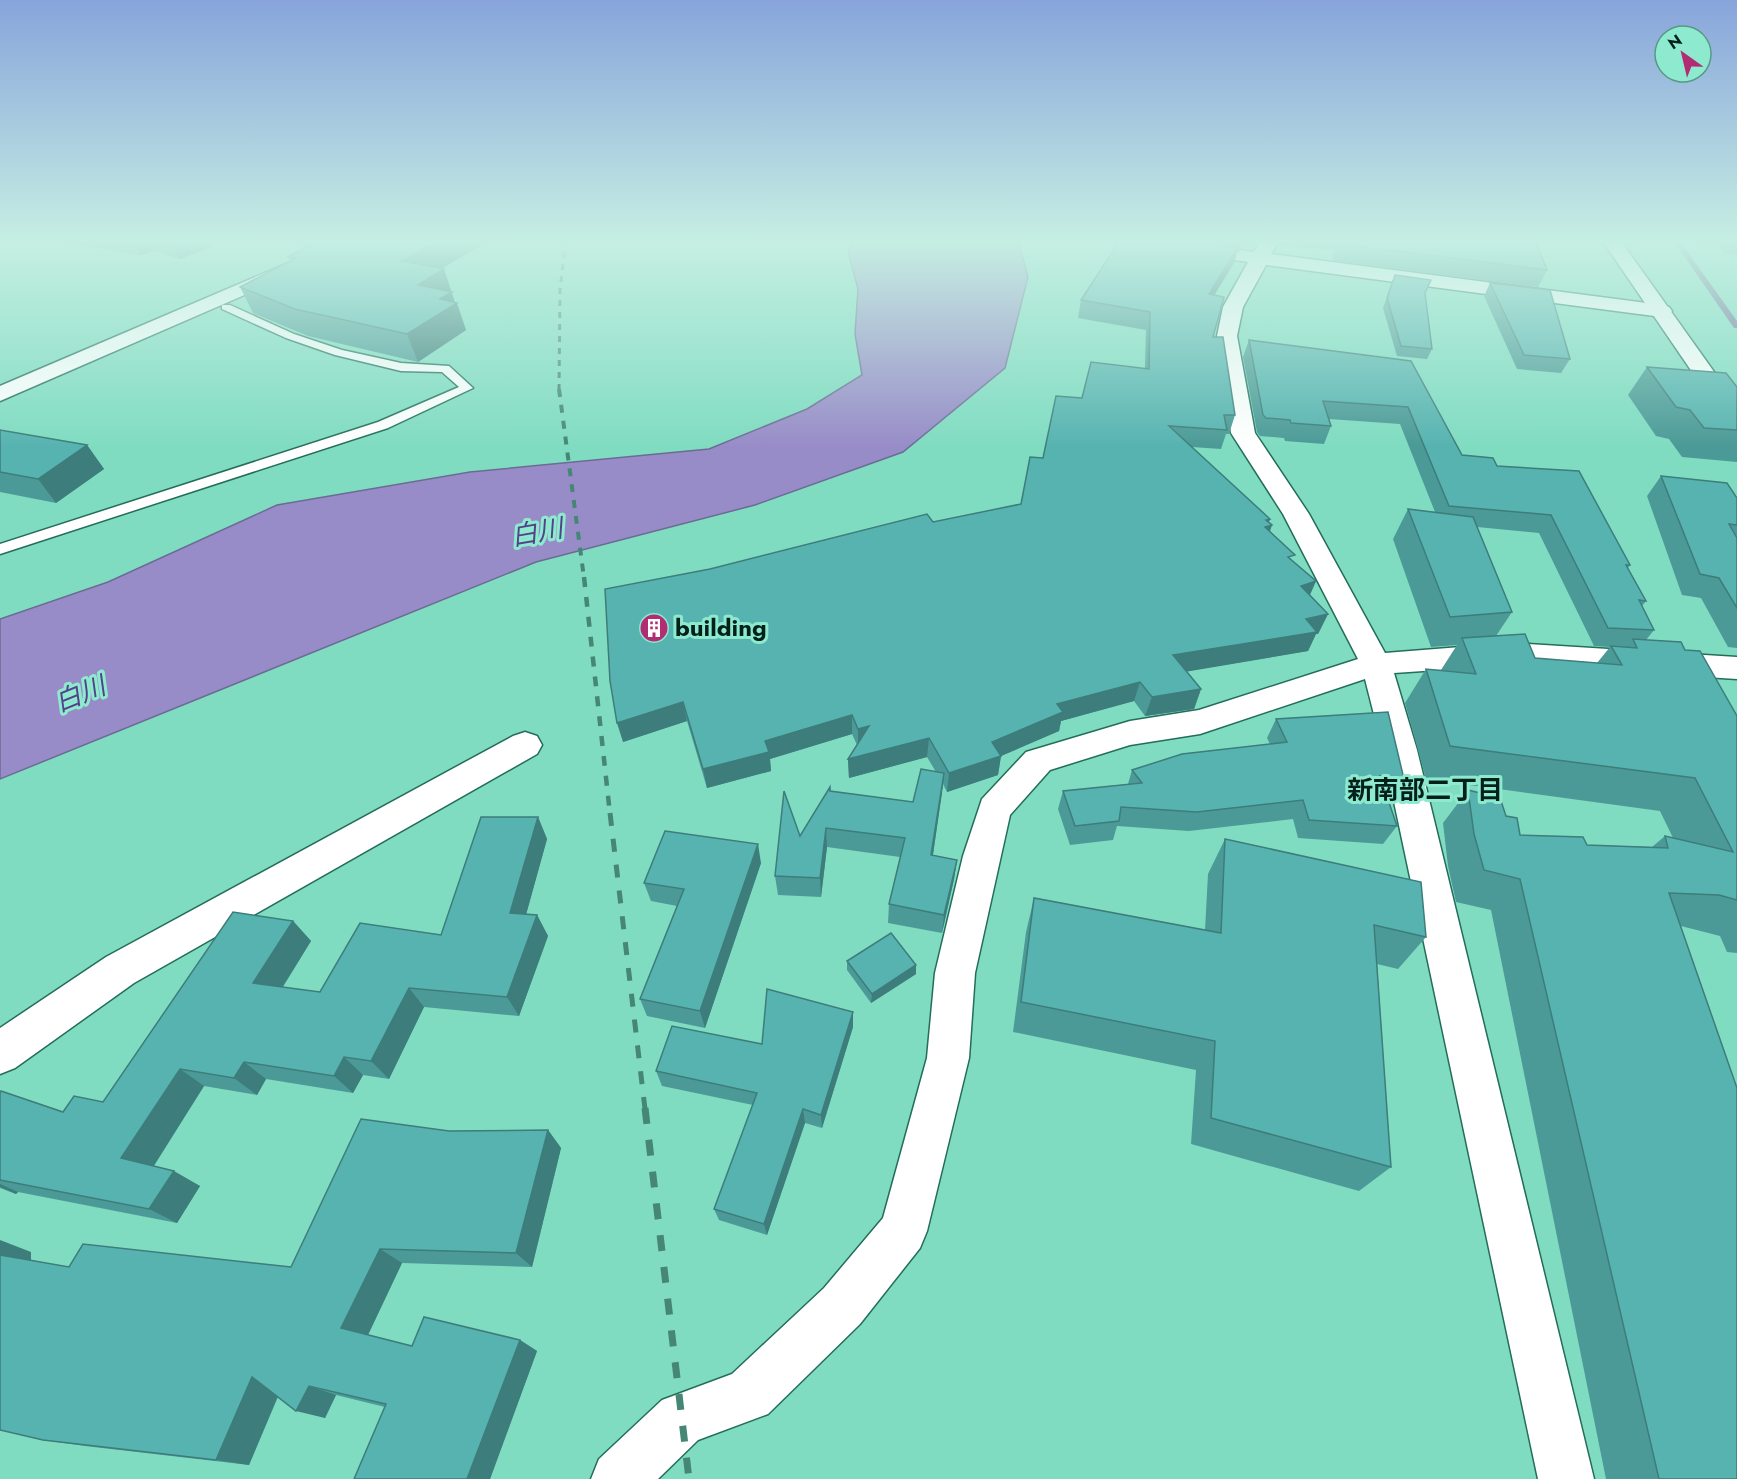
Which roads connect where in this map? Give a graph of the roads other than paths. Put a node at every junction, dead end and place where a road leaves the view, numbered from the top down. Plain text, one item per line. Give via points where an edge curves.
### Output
1 (196, 309) edge
2 (230, 309) edge
3 (1233, 309) edge
4 (1649, 309) edge
5 (1662, 311) joint
6 (0, 394) edge
7 (1737, 421) edge
8 (0, 549) edge
9 (1376, 664) junction
10 (1737, 668) edge
11 (525, 745) dead end
12 (4, 1057) edge
13 (620, 1479) edge
14 (1566, 1479) edge

1 - 6 street
2 - 8 lane via 290,336 339,352 401,367 445,369 467,388 383,425
3 - 9 street via 1227,336 1243,433 1296,514
4 - 5 street
5 - 7 street
9 - 10 street via 1510,654
9 - 13 street via 1200,722 1130,733 1038,761 994,809 955,974 948,1058 903,1231 842,1306 749,1395 681,1419
9 - 14 street via 1405,773
11 - 12 street via 120,970

